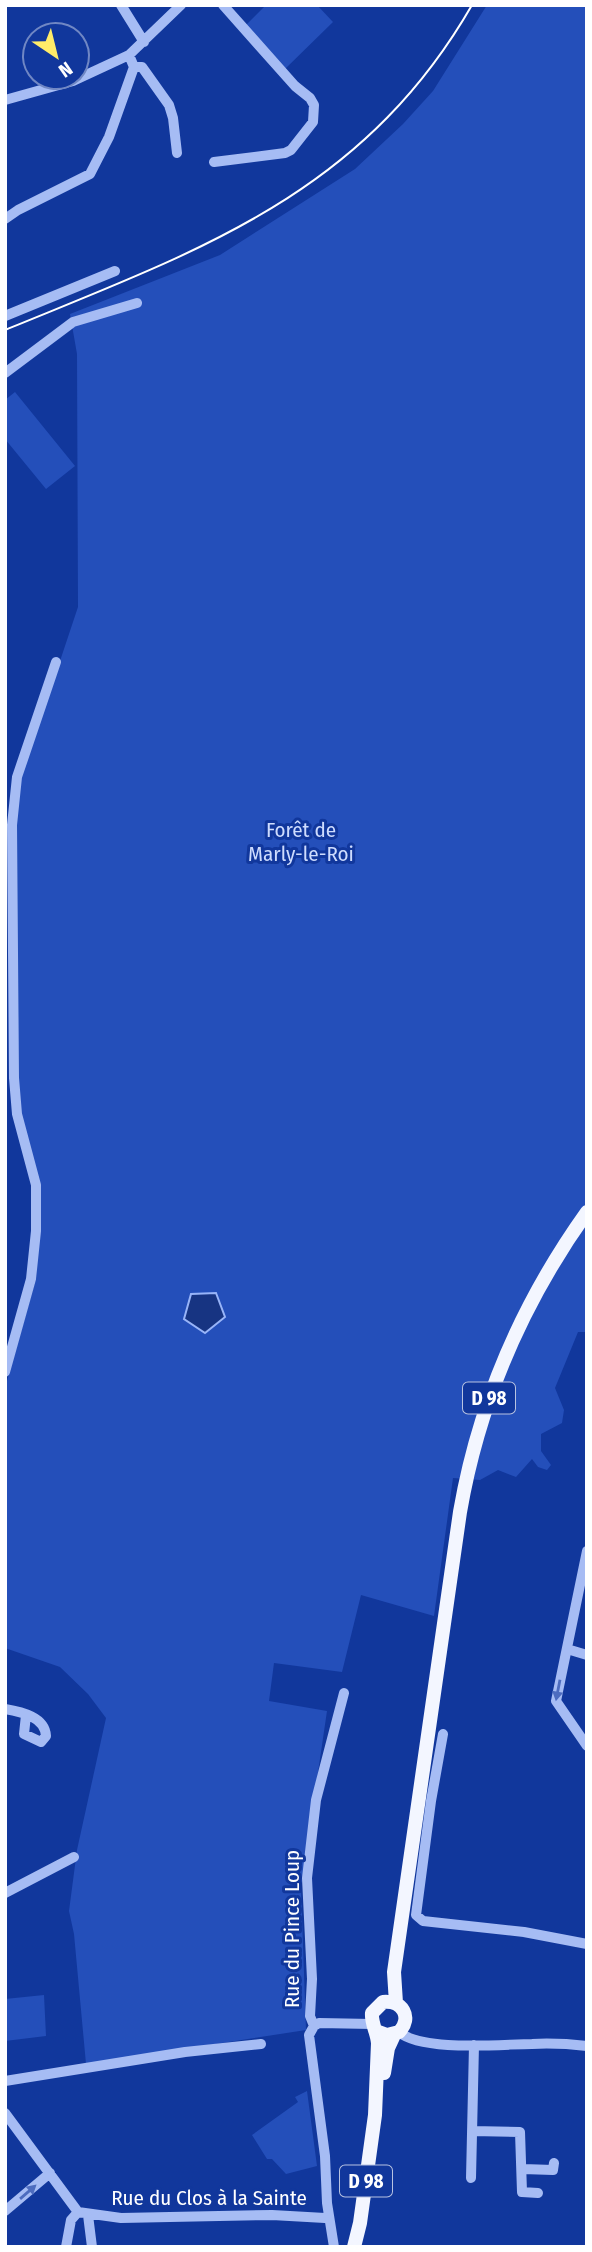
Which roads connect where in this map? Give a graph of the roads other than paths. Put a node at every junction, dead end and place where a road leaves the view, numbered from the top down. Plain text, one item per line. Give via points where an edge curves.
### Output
1 (121, 5) edge
2 (181, 5) edge
3 (223, 5) edge
4 (144, 42) junction
5 (129, 55) junction
6 (134, 67) junction
7 (5, 100) edge
8 (177, 153) dead end
9 (214, 162) dead end
10 (5, 219) edge
11 (115, 271) dead end
12 (137, 303) dead end
13 (5, 316) edge
14 (5, 373) edge
15 (56, 662) dead end
16 (11, 776) edge
17 (587, 1212) edge
18 (5, 1372) edge
19 (587, 1551) edge
20 (567, 1649) junction
21 (587, 1655) edge
22 (344, 1693) dead end
23 (5, 1710) edge
24 (26, 1716) dead end
25 (443, 1734) dead end
26 (587, 1746) edge
27 (74, 1857) dead end
28 (5, 1893) edge
29 (587, 1944) edge
30 (390, 2002) junction
31 (314, 2026) junction
32 (374, 2027) junction
33 (396, 2034) junction
34 (261, 2044) dead end
35 (474, 2045) junction
36 (587, 2046) edge
37 (5, 2081) edge
38 (5, 2113) edge
39 (375, 2115) junction
40 (472, 2131) junction
41 (554, 2163) dead end
42 (523, 2169) junction
43 (50, 2173) junction
44 (471, 2178) dead end
45 (538, 2193) dead end
46 (5, 2211) edge
47 (83, 2214) junction
48 (330, 2220) junction
49 (66, 2247) edge
50 (92, 2247) edge
51 (334, 2247) edge
52 (354, 2247) edge

1 - 4 street
2 - 4 street
3 - 9 street via 314,105 313,122 291,150
4 - 5 street
5 - 6 street
5 - 7 street via 73,81
6 - 8 street via 142,67 169,105
6 - 10 street via 109,138 90,174
11 - 13 street
12 - 14 street via 73,322
15 - 16 street
16 - 18 street via 14,1078 17,1114 36,1185 36,1231 31,1279
17 - 30 main road, D 98 via 513,1336 470,1462
19 - 20 street
20 - 21 street
20 -> 26 street via 555,1701
22 - 31 street, Rue du Pince Loup via 316,1800 307,1878 310,2016
23 - 24 street
25 - 29 street via 415,1915 423,1921
27 - 28 street
30 - 32 main road via 379,2004 372,2013
30 - 33 main road via 401,2006 406,2017
31 - 32 street, Rue du Pince Loup
31 - 48 street via 309,2035
32 - 33 main road via 382,2034
32 - 39 main road, D 98
33 - 35 street via 424,2042
33 - 39 main road, D 98 via 388,2048
34 - 37 street
35 - 36 street
35 - 40 street
38 - 43 street
39 - 52 main road, D 98
40 - 42 street via 520,2132
40 - 44 street
41 - 42 street via 553,2170
42 - 45 street via 522,2192
46 -> 43 street
43 - 47 street
47 - 48 street, Rue du Clos à la Sainte via 121,2218 272,2215
47 - 49 street via 71,2220
47 - 50 street
48 - 51 street

